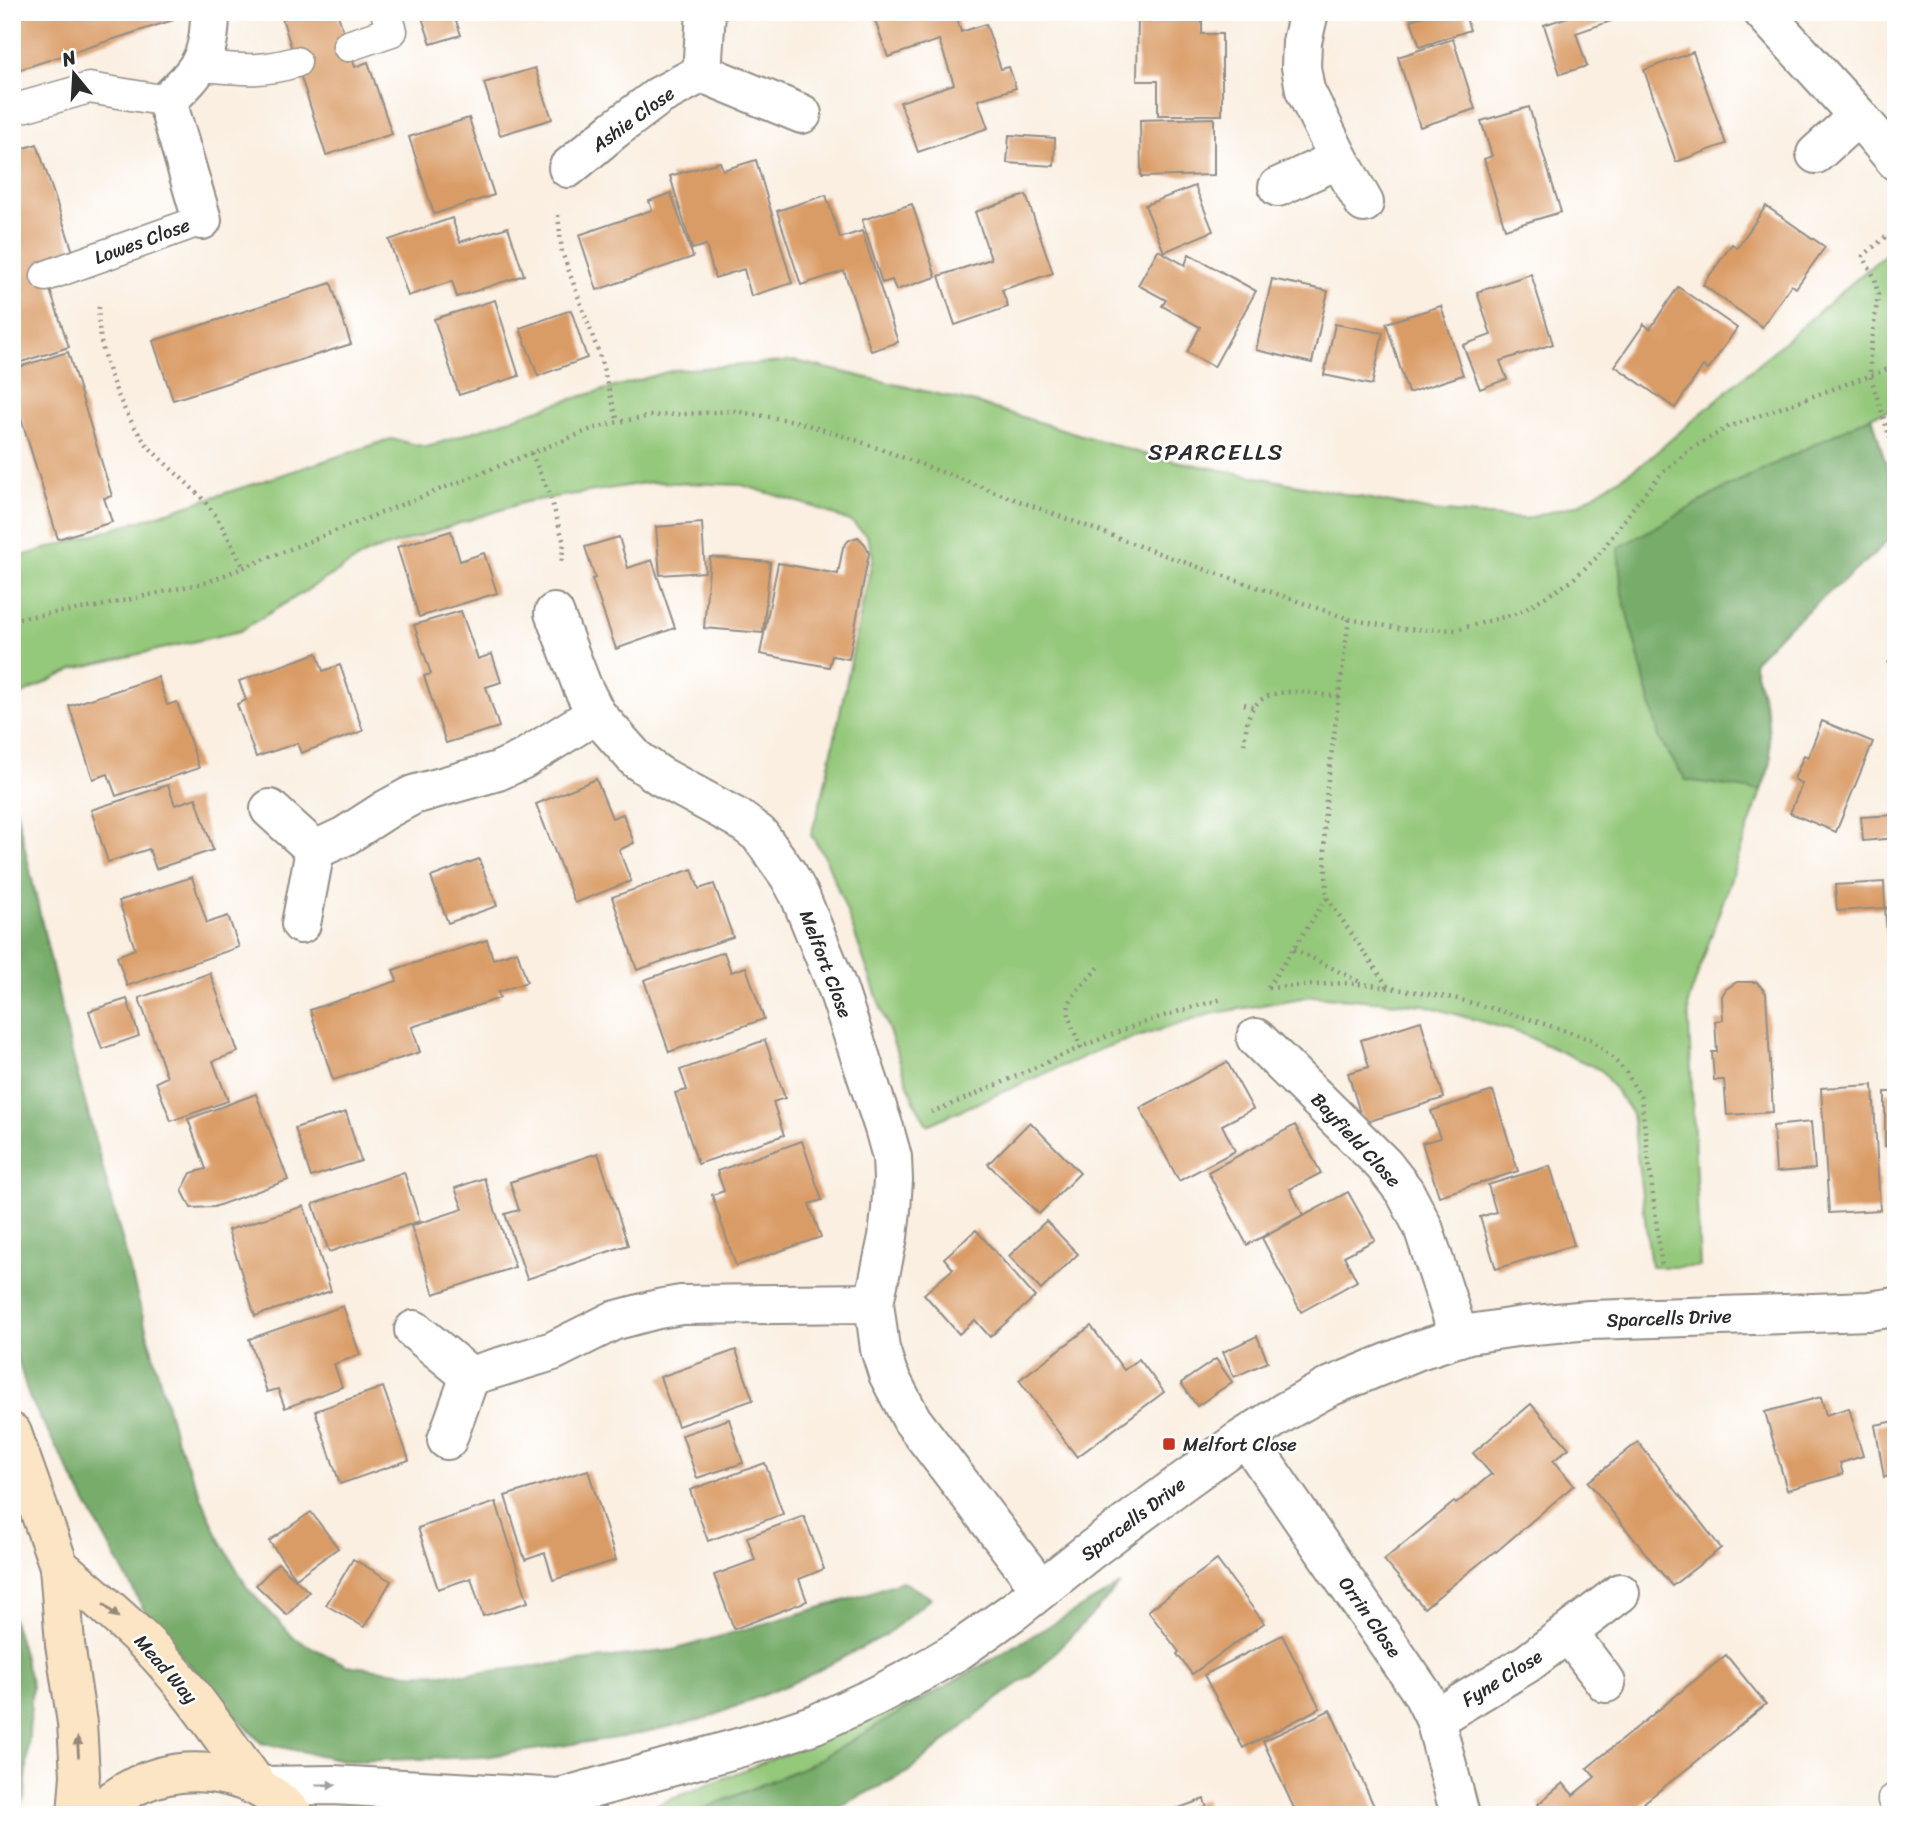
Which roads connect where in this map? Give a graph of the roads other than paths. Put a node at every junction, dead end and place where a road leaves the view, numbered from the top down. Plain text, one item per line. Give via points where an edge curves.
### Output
1 (210, 12) edge
2 (386, 12) edge
3 (706, 12) edge
4 (1309, 12) edge
5 (1763, 12) edge
6 (348, 46) dead end
7 (296, 62) dead end
8 (201, 66) junction
9 (702, 74) junction
10 (167, 101) junction
11 (12, 110) edge
12 (802, 114) dead end
13 (1858, 116) junction
14 (1816, 154) dead end
15 (1339, 159) junction
16 (1896, 161) edge
17 (568, 168) road end
18 (1278, 187) dead end
19 (1364, 203) dead end
20 (202, 220) joint
21 (46, 276) dead end
22 (554, 613) road end
23 (596, 714) junction
24 (270, 809) dead end
25 (315, 850) junction
26 (301, 924) dead end
27 (1256, 1038) dead end
28 (874, 1303) junction
29 (1896, 1307) edge
30 (414, 1330) dead end
31 (1459, 1337) junction
32 (470, 1376) junction
33 (12, 1433) edge
34 (1246, 1437) junction
35 (447, 1440) dead end
36 (60, 1566) junction
37 (1041, 1590) junction
38 (1620, 1593) dead end
39 (1569, 1634) junction
40 (1606, 1682) dead end
41 (1434, 1719) junction
42 (258, 1786) junction
43 (549, 1806) edge
44 (77, 1815) edge
45 (95, 1815) edge
46 (294, 1815) edge
47 (1460, 1815) edge

1 - 8 street
2 - 6 lane via 392,31
3 - 9 street
4 - 15 street via 1301,67 1306,90
5 - 13 street
7 - 8 lane via 250,70
8 - 10 street
9 - 12 street
9 - 17 street, Ashie Close via 659,96
10 - 11 lane via 89,88
10 - 20 street, Lowes Close
13 - 14 street
13 - 16 street
15 - 18 street
15 - 19 street
20 - 21 lane, Lowes Close
22 - 23 street, Melfort Close
23 - 25 street via 522,760 413,795
23 - 28 street, Melfort Close via 636,759 759,834 800,896 837,987 892,1157 888,1237
24 - 25 street
25 - 26 street
27 - 31 street, Bayfield Close via 1384,1165 1405,1192 1423,1227
28 - 32 street via 658,1308 613,1321 553,1351
28 - 37 street, Melfort Close via 888,1374 912,1420
29 - 31 street, Sparcells Drive via 1590,1320
30 - 32 street
31 - 34 street, Sparcells Drive via 1329,1387
32 - 35 street
33 - 36 main road, Mead Way
34 - 37 street, Sparcells Drive
34 - 41 street, Orrin Close via 1406,1668
36 -> 42 main road, Mead Way via 156,1654
44 -> 36 main road, Mead Way via 77,1723
37 - 43 street, Sparcells Drive via 918,1674 815,1724
38 - 39 street, Fyne Close
39 - 40 street
39 - 41 street, Fyne Close
41 - 47 street, Orrin Close
42 -> 43 street, Sparcells Drive via 333,1785
42 - 45 main road via 194,1770 162,1775 127,1789
42 - 46 main road

